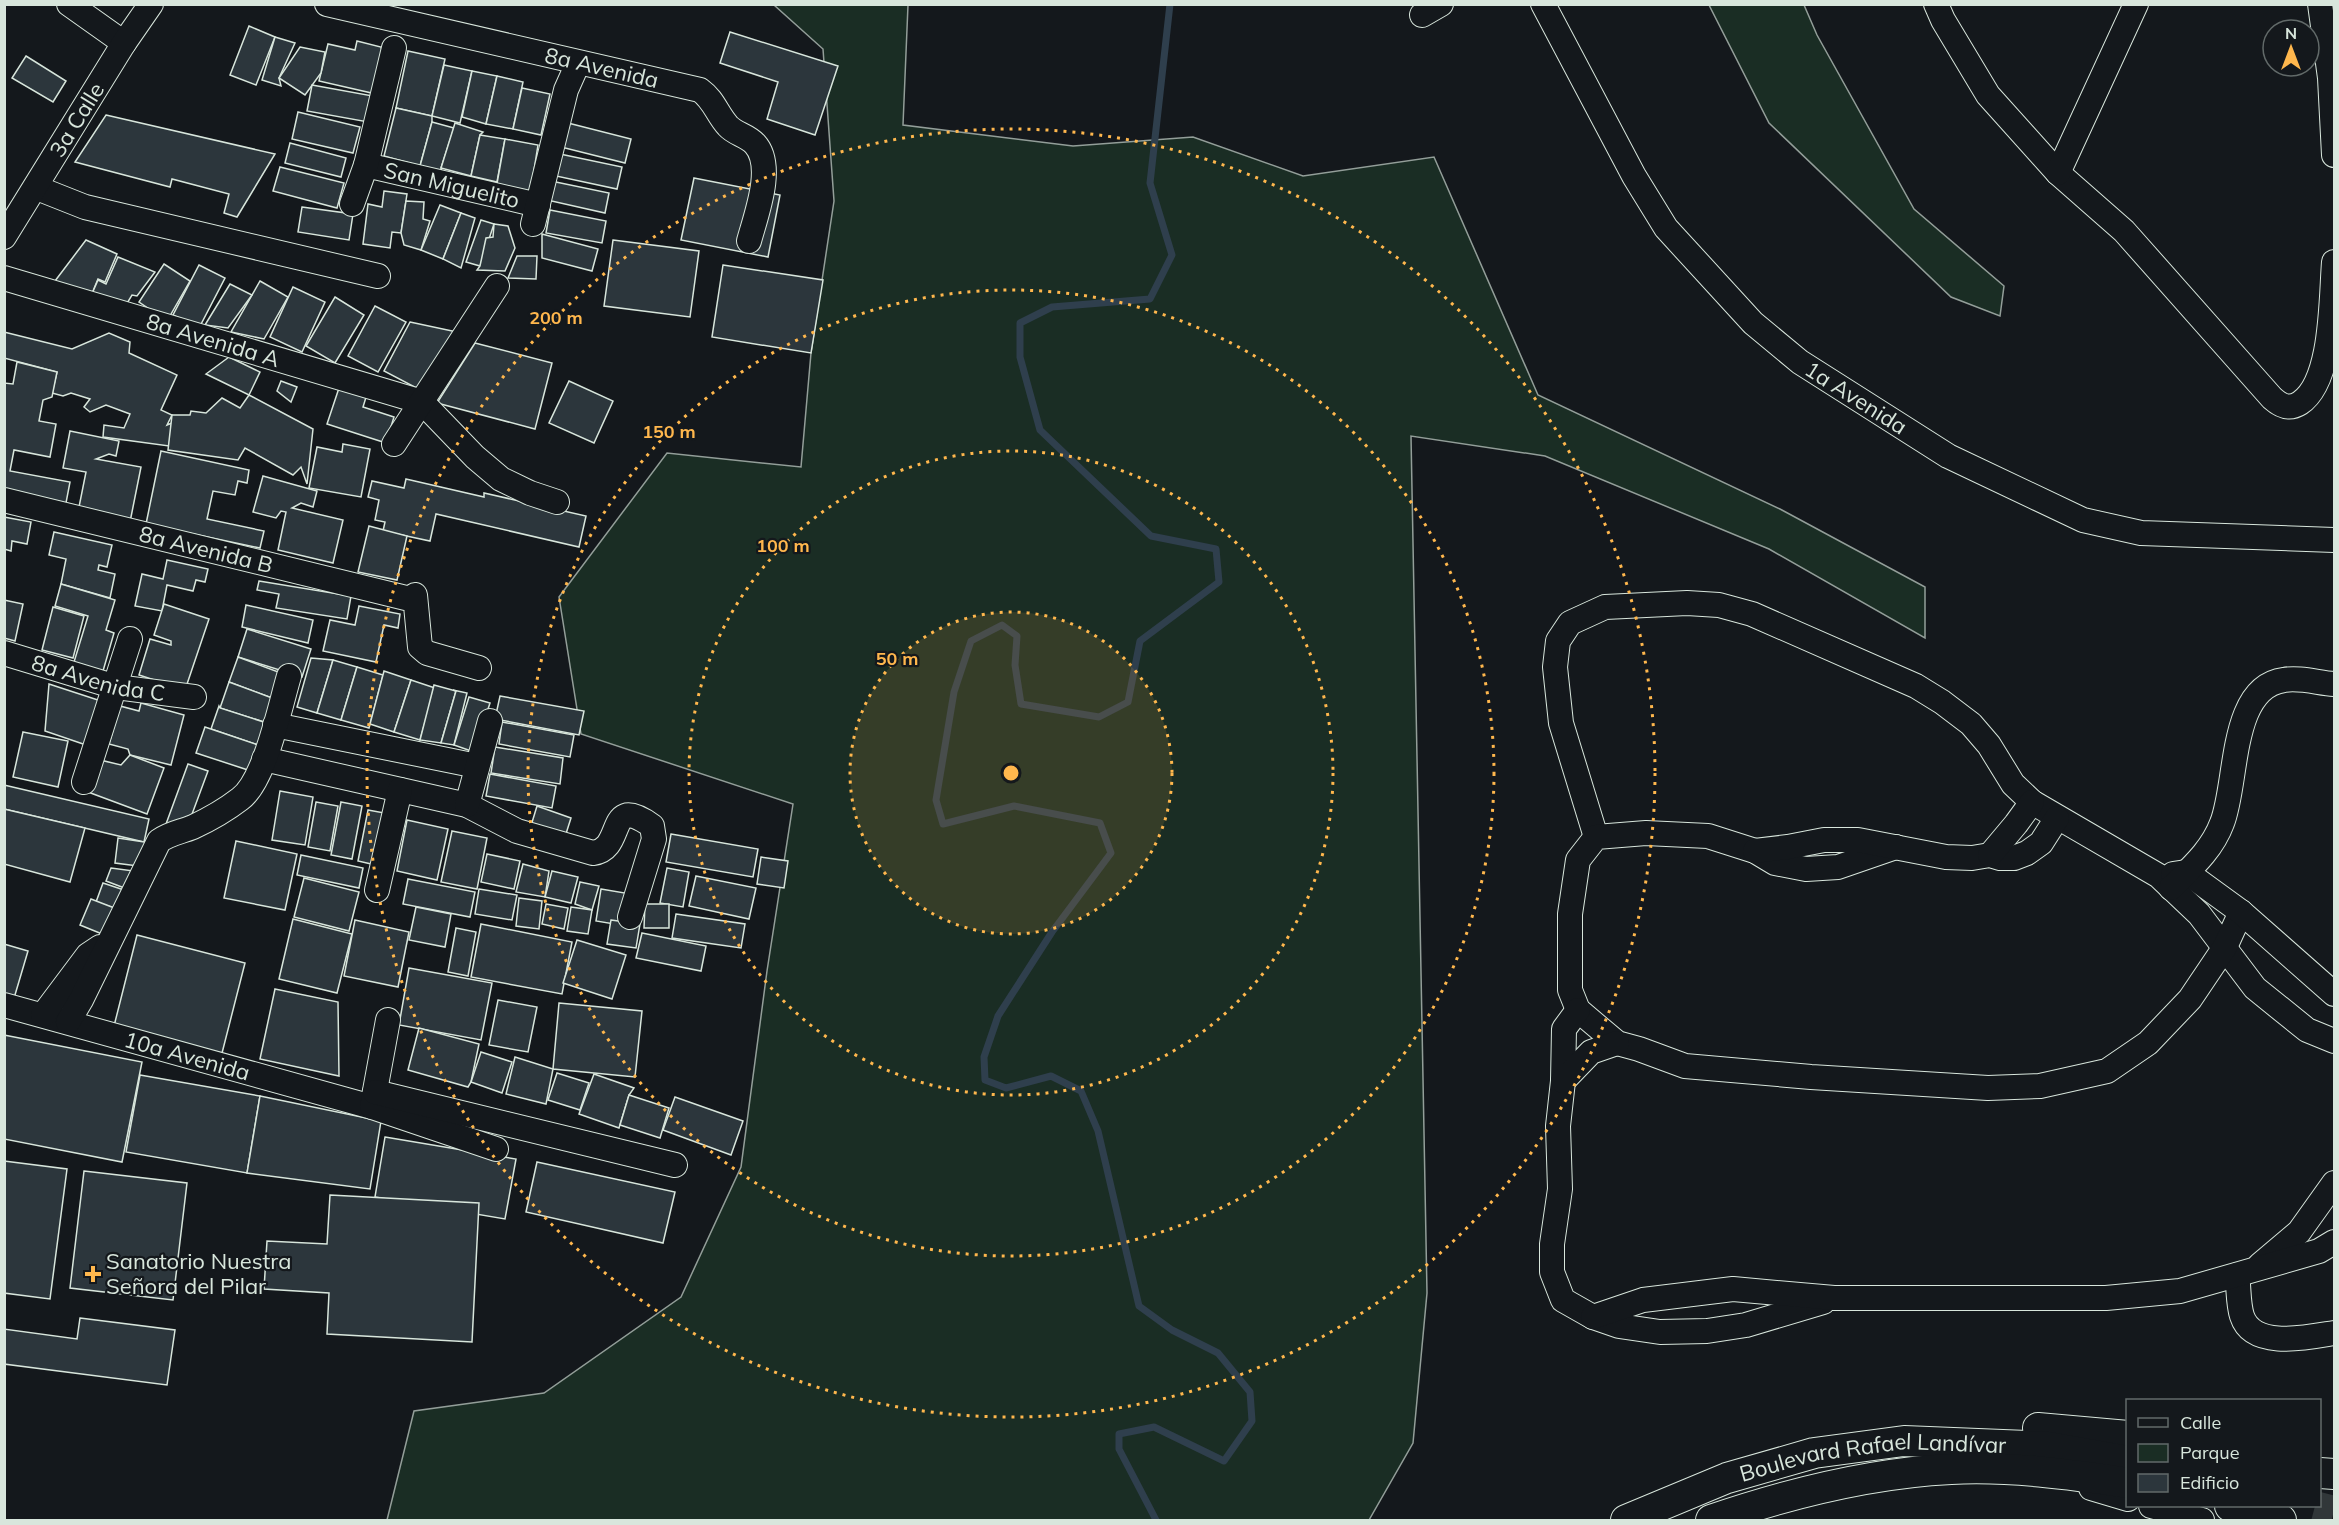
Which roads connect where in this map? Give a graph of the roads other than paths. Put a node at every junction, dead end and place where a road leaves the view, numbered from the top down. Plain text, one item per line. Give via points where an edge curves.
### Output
1 (69, 4) edge
2 (151, 4) edge
3 (327, 4) edge
4 (1543, 4) edge
5 (1936, 4) edge
6 (2136, 4) edge
7 (2320, 4) edge
8 (124, 43) junction
9 (394, 48) dead end
10 (578, 63) junction
11 (2334, 155) edge
12 (366, 165) junction
13 (2058, 173) junction
14 (37, 188) junction
15 (352, 204) dead end
16 (4, 237) edge
17 (749, 242) dead end
18 (2334, 262) edge
19 (378, 276) dead end
20 (4, 278) edge
21 (497, 286) dead end
22 (2330, 356) edge
23 (422, 402) junction
24 (394, 444) dead end
25 (4, 500) edge
26 (557, 502) dead end
27 (2334, 540) edge
28 (130, 639) dead end
29 (4, 653) edge
30 (479, 668) dead end
31 (289, 676) dead end
32 (2334, 684) edge
33 (116, 687) junction
34 (194, 697) dead end
35 (490, 720) dead end
36 (275, 725) junction
37 (264, 759) junction
38 (477, 766) junction
39 (84, 782) dead end
40 (400, 790) junction
41 (2032, 802) junction
42 (467, 805) junction
43 (2057, 818) junction
44 (1596, 837) junction
45 (1990, 855) junction
46 (2172, 879) junction
47 (377, 890) dead end
48 (2241, 912) junction
49 (630, 917) dead end
50 (108, 943) junction
51 (2225, 947) junction
52 (2334, 994) edge
53 (4, 1005) edge
54 (1578, 1010) junction
55 (43, 1015) junction
56 (388, 1020) dead end
57 (68, 1022) junction
58 (2334, 1041) edge
59 (1617, 1043) junction
60 (1563, 1081) junction
61 (374, 1099) junction
62 (496, 1149) dead end
63 (675, 1165) dead end
64 (2334, 1183) edge
65 (2334, 1242) edge
66 (2246, 1272) junction
67 (1834, 1298) junction
68 (1593, 1317) junction
69 (2334, 1333) edge
70 (2126, 1436) edge
71 (1904, 1441) junction
72 (2126, 1461) edge
73 (2034, 1472) junction
74 (2126, 1483) edge
75 (2126, 1499) edge
76 (2154, 1507) edge
77 (2233, 1507) edge
78 (1626, 1521) edge
79 (1711, 1521) edge
80 (2202, 1521) edge
81 (2281, 1521) edge

1 - 8 street
2 - 8 street, 3a Calle
3 - 10 street, 8a Avenida
4 - 27 street, 1a Avenida via 1634,176 1666,228 1753,323 1800,362 1948,456 2083,520 2141,533
5 - 13 street via 1988,95
6 - 13 street
7 - 11 street via 2330,78
8 - 14 street, 3a Calle
9 - 12 street, San Miguelito
10 - 12 street, San Miguelito via 566,90 536,214
10 - 17 street, 8a Avenida via 700,90 712,100 728,126 754,143 764,163
12 - 15 street, San Miguelito
13 - 22 street via 2124,231 2282,406 2294,407 2309,397
14 - 16 street, 3a Calle
14 - 19 street via 85,207
18 - 22 street
20 - 23 street, 8a Avenida A
21 - 23 street
23 - 24 street
23 - 26 street via 501,478
25 - 30 street, 8a Avenida B via 410,599 415,595 420,647 427,653
28 - 33 street
29 - 33 street, 8a Avenida C
31 - 36 street
32 - 46 street via 2284,680 2264,688 2253,700 2240,729 2223,823 2209,851
33 - 34 street, 8a Avenida C
33 - 39 street
35 - 38 street
36 - 37 street
36 - 38 street
37 - 40 street
37 - 50 street via 250,789 241,798 159,841
38 - 42 street
40 - 42 street
40 - 47 street
41 - 43 street
41 - 44 street via 2013,784 1971,724 1916,686 1784,626 1719,605 1605,607 1570,623 1557,641 1555,667 1561,723
41 - 45 street
42 - 49 street via 517,831 593,854 607,847 621,818 637,815 652,826 654,833
43 - 45 street via 2041,843 2027,853 2007,858
43 - 46 street
44 - 45 street via 1646,833 1708,836 1755,851 1775,863 1806,869 1838,867 1896,847 1946,857
44 - 54 street via 1578,860 1570,914 1570,990
46 - 48 street
46 - 51 street
48 - 51 street
48 - 52 street
50 - 55 street via 88,955
50 - 57 street
51 - 58 street via 2255,988 2307,1030
51 - 59 street via 2190,999 2148,1043 2107,1071 2040,1086 1988,1088 1734,1071 1685,1066
53 - 55 street, 10a Avenida
54 - 59 street
54 - 60 street via 1564,1029
55 - 57 street, 10a Avenida
56 - 61 street
57 - 61 street, 10a Avenida
59 - 60 street via 1591,1052
60 - 68 street via 1558,1126 1560,1188 1552,1272 1563,1300
61 - 62 street
61 - 63 street, 10a Avenida
64 - 66 street via 2299,1232
65 - 66 street via 2319,1251
66 - 67 street via 2180,1291 2106,1298
66 - 69 street via 2242,1316 2255,1334 2299,1339
67 - 68 street via 1734,1289 1642,1300
67 - 68 street via 1789,1314 1707,1331 1660,1332 1619,1326
70 - 71 main road via 2010,1427 1946,1430
71 - 72 main road, Boulevard Rafael Landívar via 2049,1447
71 - 78 main road, Boulevard Rafael Landívar via 1814,1453 1770,1465 1726,1478
73 - 74 main road, Boulevard Rafael Landívar
73 - 75 street, Boulevard Rafael Landívar
73 - 79 main road, Boulevard Rafael Landívar via 1953,1469 1909,1473 1782,1498
76 - 80 street
77 - 81 main road

